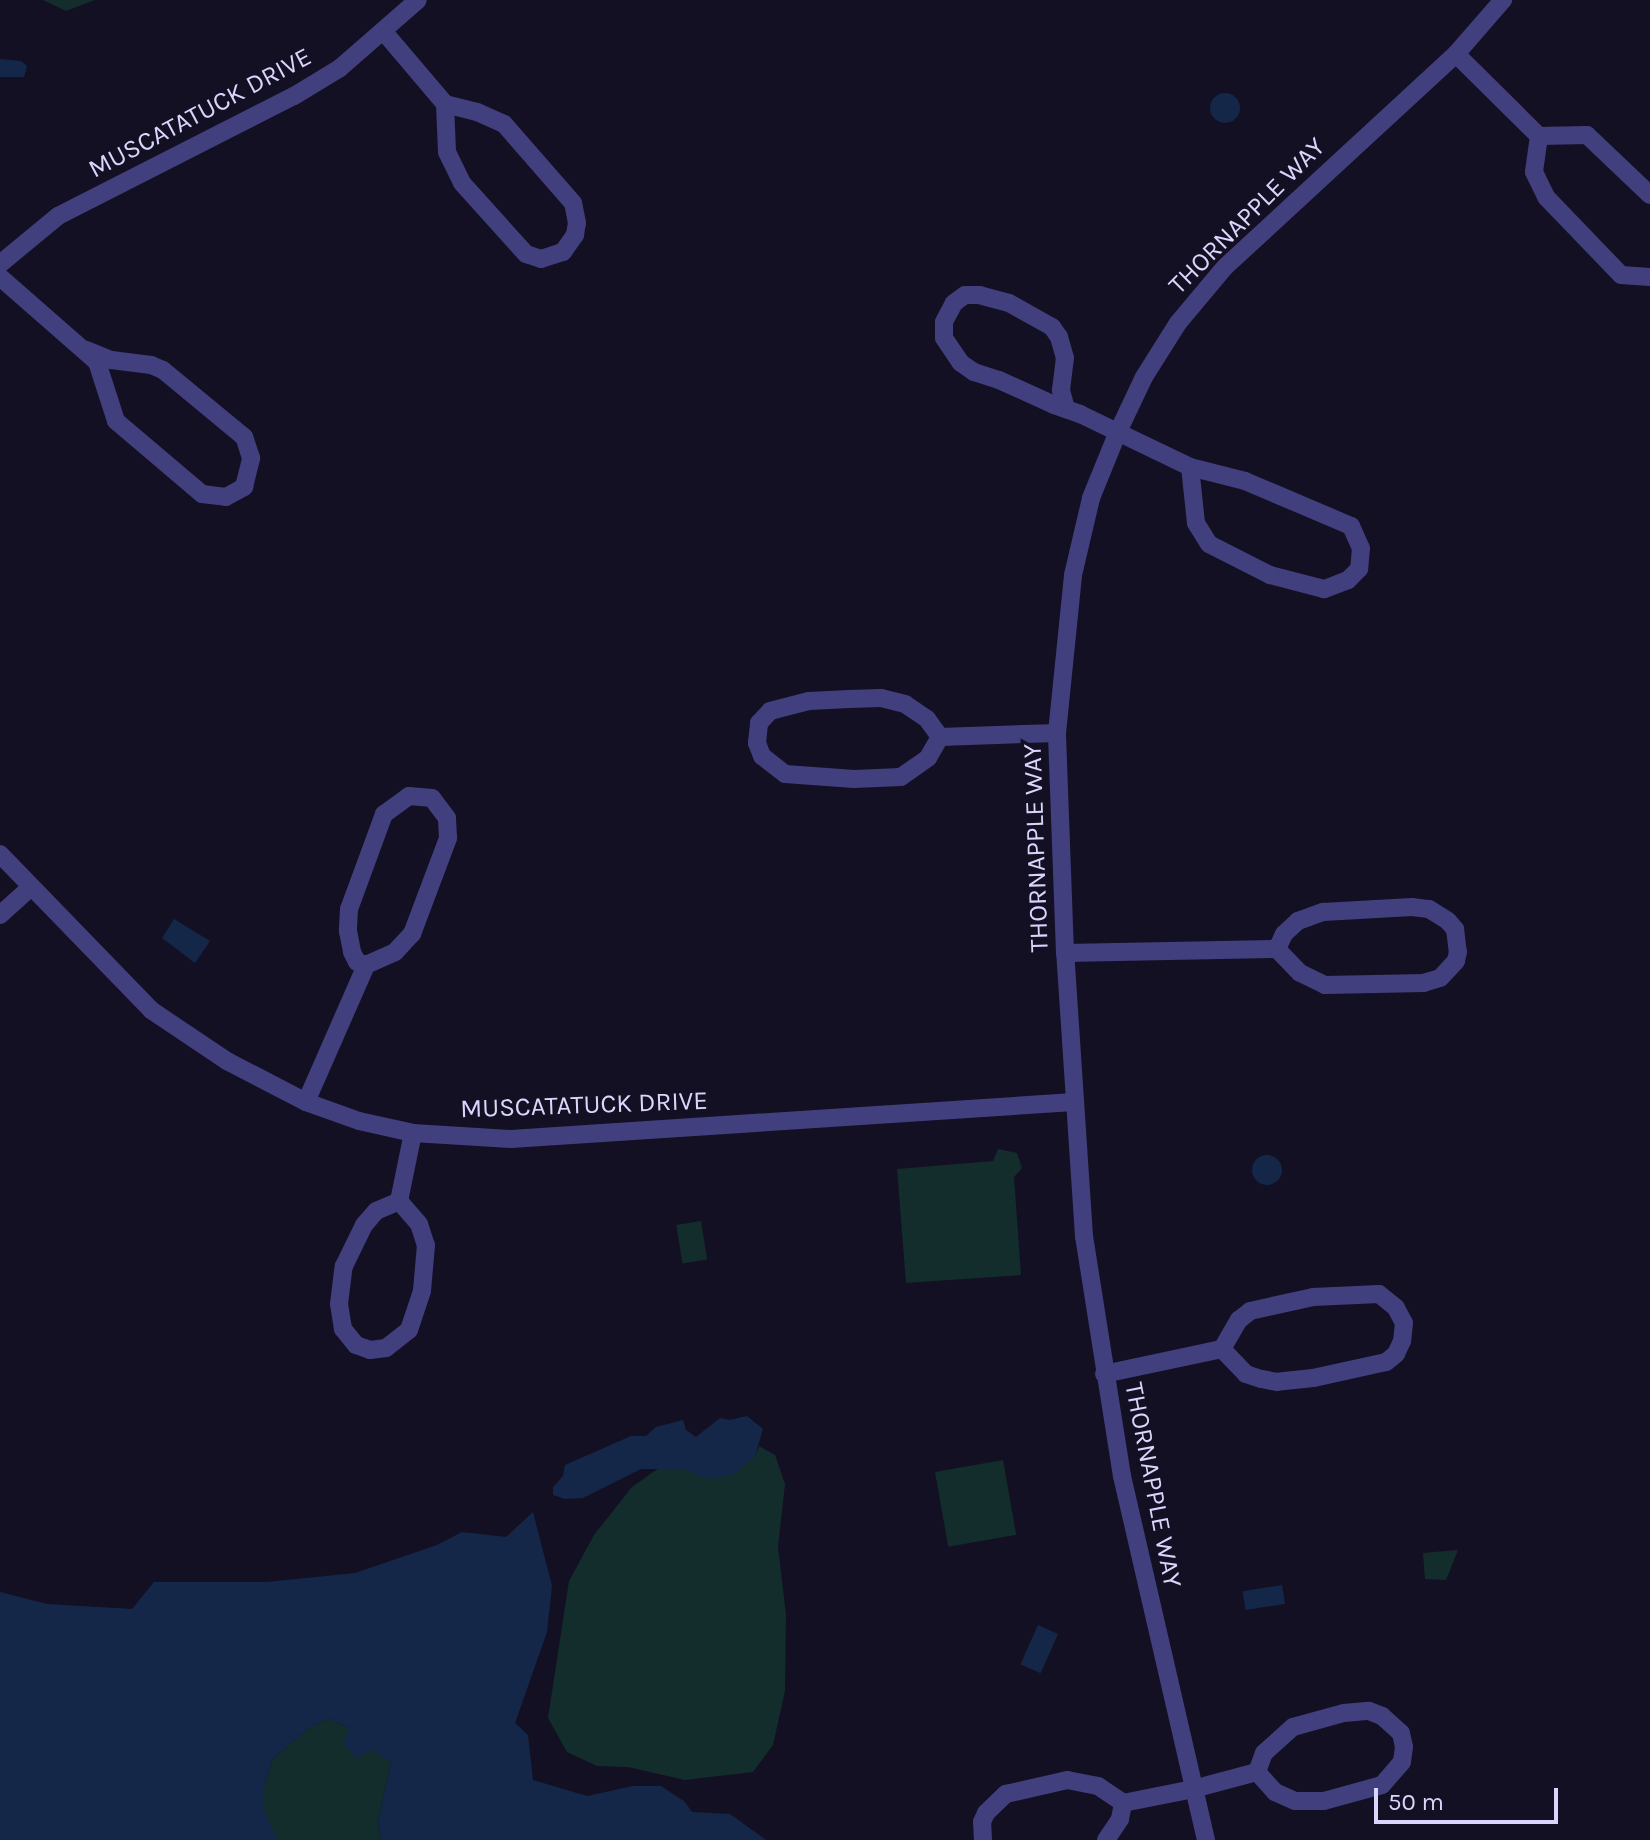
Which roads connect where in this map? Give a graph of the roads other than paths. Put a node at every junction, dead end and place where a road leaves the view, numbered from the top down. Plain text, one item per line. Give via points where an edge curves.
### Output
1 (418, 0) edge
2 (1503, 0) edge
3 (384, 32) junction
4 (1456, 54) junction
5 (445, 104) junction
6 (1539, 136) junction
7 (1650, 195) edge
8 (0, 264) edge
9 (0, 277) edge
10 (1650, 277) edge
11 (86, 350) junction
12 (1066, 409) junction
13 (1117, 434) junction
14 (1190, 467) junction
15 (1057, 733) junction
16 (940, 737) junction
17 (0, 854) edge
18 (31, 887) junction
19 (0, 915) edge
20 (1277, 949) junction
21 (1065, 953) junction
22 (366, 965) junction
23 (306, 1102) junction
24 (1074, 1102) junction
25 (413, 1133) junction
26 (399, 1201) junction
27 (1222, 1349) junction
28 (1104, 1374) junction
29 (1257, 1772) junction
30 (1193, 1789) junction
31 (1123, 1803) junction
32 (983, 1840) edge
33 (1106, 1840) edge
34 (1206, 1840) edge

1 - 3 street, MUSCATATUCK DRIVE
2 - 4 street, THORNAPPLE WAY
3 - 5 street
3 - 8 street, MUSCATATUCK DRIVE via 294,96 58,216
4 - 6 street
4 - 13 street, THORNAPPLE WAY via 1225,267 1178,323
5 - 5 street via 447,152 462,183 526,254 541,259 563,252 575,235 573,203 504,124
6 - 7 street via 1587,135
6 - 10 street via 1534,172 1546,197 1621,275
9 - 11 street
11 - 11 street via 101,369 116,421 202,494 226,497 244,487 251,458 244,437 163,370
12 - 12 street via 1061,390 1065,358 1052,327 1009,303 980,295 965,295 954,303 944,338 961,363
12 - 13 street
13 - 14 street
13 - 15 street, THORNAPPLE WAY via 1091,498 1073,575
14 - 14 street via 1245,481 1351,526 1361,548 1359,569 1348,580 1324,589 1270,575 1209,544 1196,523
15 - 16 street
15 - 21 street, THORNAPPLE WAY
16 - 16 street via 927,719 905,704 849,699 809,701 770,711 759,723 757,743 762,756 785,774 854,779 901,777 928,758
17 - 18 street, MUSCATATUCK DRIVE
18 - 19 street
18 - 23 street, MUSCATATUCK DRIVE via 151,1010 227,1061
20 - 20 street via 1298,921 1323,912 1416,907 1448,921 1455,929 1458,952 1440,978 1424,983 1325,985 1300,973
20 - 21 street
21 - 24 street, THORNAPPLE WAY
22 - 22 street via 406,944 417,923 448,838 447,818 432,798 398,800 379,825 348,919 352,952
22 - 23 street
23 - 25 street, MUSCATATUCK DRIVE
24 - 25 street, MUSCATATUCK DRIVE via 610,1135 511,1139
24 - 28 street, THORNAPPLE WAY via 1084,1236
25 - 26 street
26 - 26 street via 376,1211 364,1225 344,1266 339,1304 343,1329 356,1345 370,1350 386,1348 409,1330 422,1291 426,1245 419,1224
27 - 27 street via 1250,1311 1313,1297 1379,1294 1404,1323 1402,1341 1386,1362 1313,1378 1261,1379 1246,1374
27 - 28 street
28 - 30 street, THORNAPPLE WAY
29 - 29 street via 1264,1753 1293,1727 1344,1713 1369,1711 1401,1733 1402,1762 1382,1785 1324,1801 1285,1797
29 - 30 street
30 - 31 street
30 - 34 street, THORNAPPLE WAY
31 - 32 street via 1083,1780 1006,1794 993,1803 982,1822
31 - 33 street

